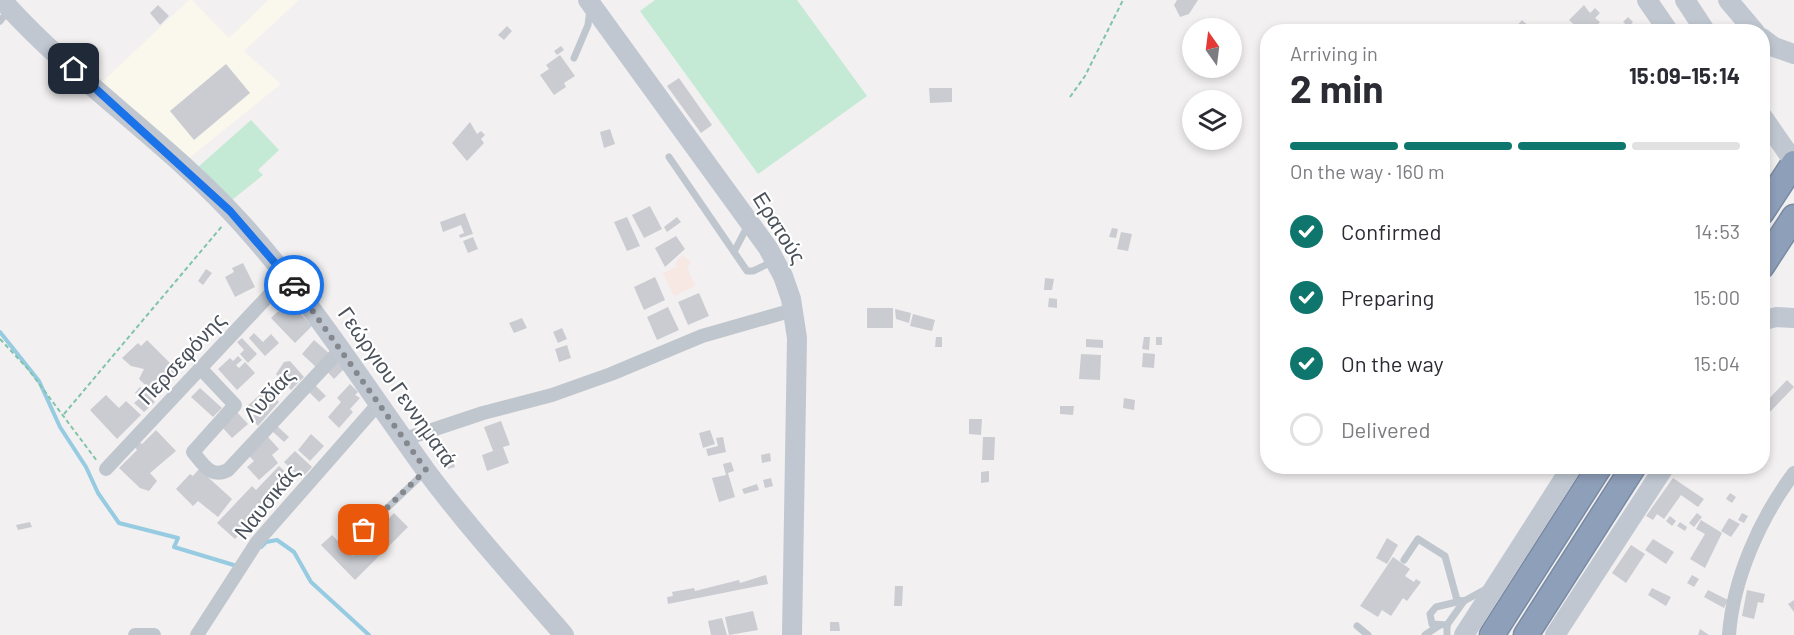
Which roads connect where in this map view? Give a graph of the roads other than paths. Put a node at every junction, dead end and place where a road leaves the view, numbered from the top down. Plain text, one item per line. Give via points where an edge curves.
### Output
1 (1647, 0) edge
2 (1685, 0) edge
3 (1728, 0) edge
4 (589, 2) edge
5 (4, 10) edge
6 (1664, 24) edge
7 (1701, 24) edge
8 (1748, 24) edge
9 (1770, 44) edge
10 (1794, 54) edge
11 (574, 58) dead end
12 (1770, 128) edge
13 (669, 157) dead end
14 (1794, 163) edge
15 (1770, 200) edge
16 (1794, 217) edge
17 (749, 222) junction
18 (734, 252) junction
19 (1770, 254) edge
20 (775, 260) junction
21 (286, 276) junction
22 (793, 310) junction
23 (1794, 318) edge
24 (1770, 319) edge
25 (340, 349) junction
26 (202, 370) junction
27 (379, 403) junction
28 (405, 439) junction
29 (106, 469) road end
30 (426, 470) junction
31 (1794, 473) edge
32 (1567, 474) edge
33 (1595, 474) edge
34 (1629, 474) edge
35 (1660, 474) edge
36 (347, 546) dead end
37 (1404, 560) dead end
38 (1496, 583) junction
39 (1464, 601) junction
40 (1357, 626) dead end
41 (1451, 628) edge
42 (135, 635) edge
43 (154, 635) edge
44 (197, 635) edge
45 (564, 635) edge
46 (792, 635) edge
47 (1368, 635) edge
48 (1425, 635) edge
49 (1447, 635) edge
50 (1492, 635) edge
51 (1526, 635) edge
52 (1555, 635) edge
53 (1729, 635) edge

1 - 6 street
2 - 7 street
3 - 8 street
4 - 11 lane via 588,25
4 - 17 street, Ερατούς
5 - 21 street, Γεώργιου Γεννηματά via 140,126 233,214
9 - 10 street
12 - 14 street
13 - 18 lane
14 - 15 highway
16 - 19 highway
17 - 18 lane
17 - 20 street, Ερατούς
18 - 20 lane via 749,272
20 - 22 street, Ερατούς
21 - 25 street, Γεώργιου Γεννηματά
21 - 26 street, Περσεφόνης
22 - 28 street via 702,336 611,374
22 - 46 street, Ερατούς via 797,353
23 - 24 street
25 - 26 street, Λυδίας via 228,471 220,474 211,472 193,452 235,405
25 - 27 street, Γεώργιου Γεννηματά
26 - 29 street, Περσεφόνης
27 - 28 street, Γεώργιου Γεννηματά
27 - 44 street, Ναυσικάς via 257,542
28 - 30 street, Γεώργιου Γεννηματά
30 - 36 lane
30 - 45 street, Γεώργιου Γεννηματά via 472,531
31 - 53 street via 1745,565 1731,605
32 - 38 street
33 - 50 highway
34 - 51 highway
35 - 52 street
37 - 39 lane via 1418,539 1445,556 1454,598
38 - 39 lane
38 - 41 street
39 - 41 lane
39 - 41 lane via 1433,610 1432,624
40 - 47 lane
41 - 48 lane
41 - 49 lane
42 - 43 street

